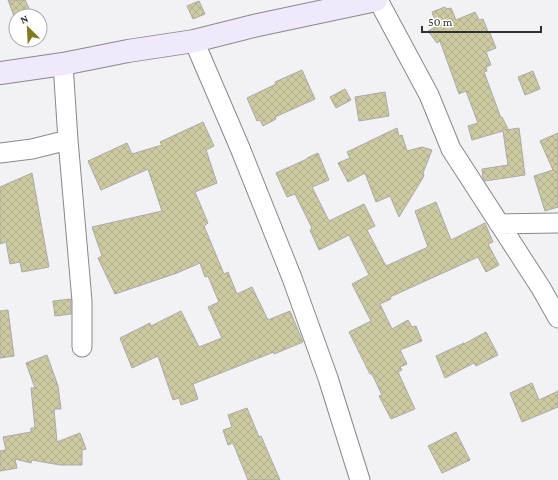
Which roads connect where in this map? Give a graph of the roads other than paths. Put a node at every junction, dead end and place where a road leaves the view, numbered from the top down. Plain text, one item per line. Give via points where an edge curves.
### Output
1 (377, 0) edge
2 (194, 41) junction
3 (63, 64) junction
4 (0, 73) edge
5 (68, 140) junction
6 (0, 153) edge
7 (558, 223) edge
8 (499, 224) junction
9 (558, 318) edge
10 (82, 347) dead end
11 (360, 480) edge

1 - 2 street
1 - 8 street via 429,95 450,149
2 - 3 street via 128,50
2 - 11 street via 292,278 328,378
3 - 4 street
3 - 5 street
5 - 6 street
5 - 10 street via 82,301
7 - 8 street
8 - 9 street

